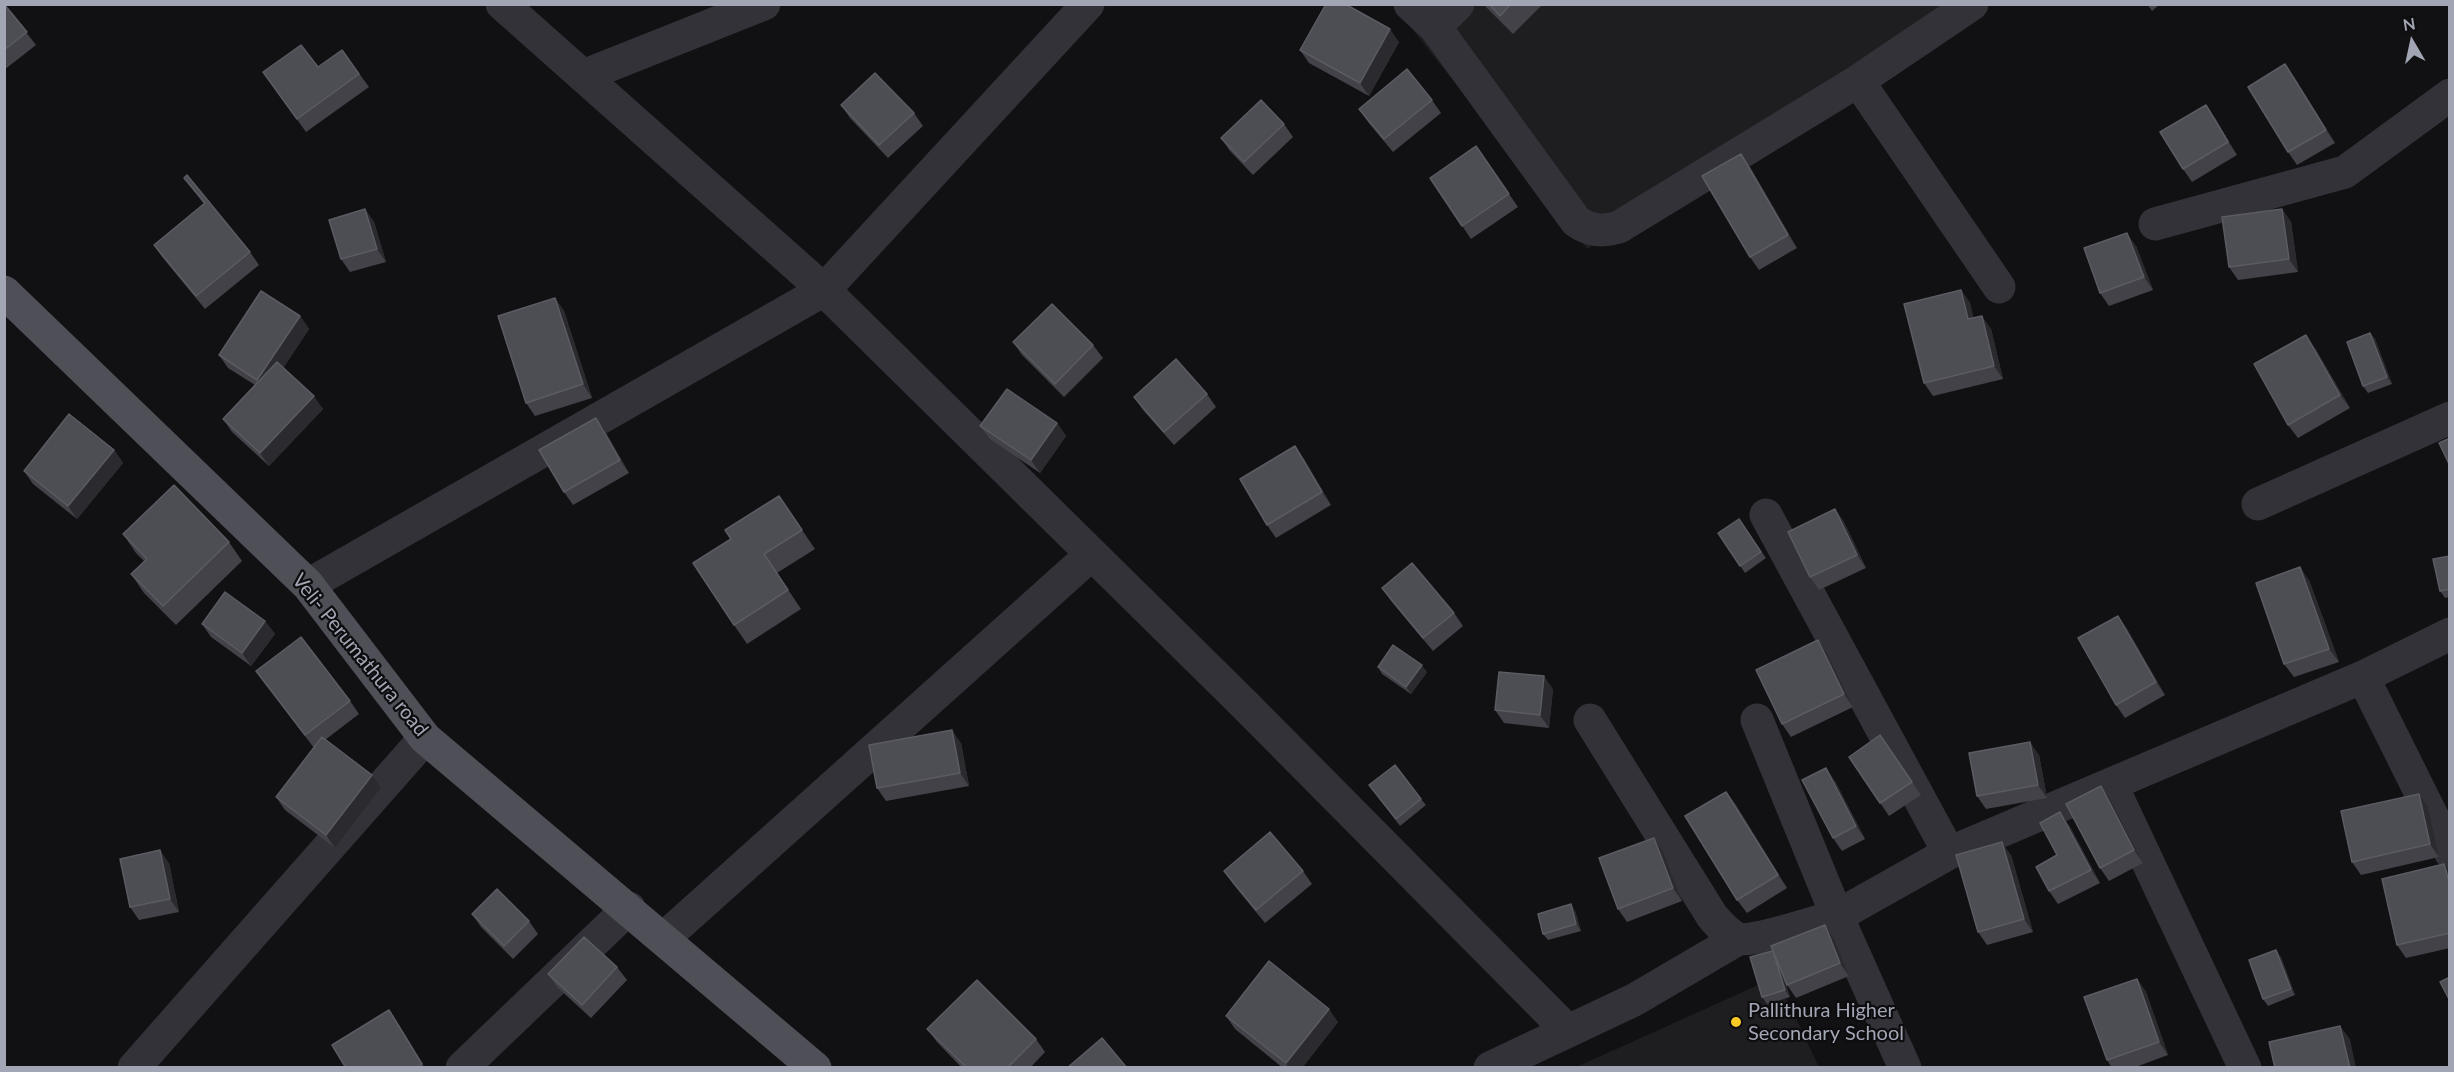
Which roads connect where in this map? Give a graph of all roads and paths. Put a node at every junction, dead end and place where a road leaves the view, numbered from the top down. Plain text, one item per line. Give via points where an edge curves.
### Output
1 (502, 4) edge
2 (764, 4) edge
3 (1088, 4) edge
4 (1410, 4) edge
5 (1458, 4) edge
6 (1972, 4) edge
7 (1435, 27) junction
8 (583, 76) junction
9 (1858, 81) junction
10 (2450, 95) edge
11 (2155, 224) dead end
12 (1999, 287) dead end
13 (824, 290) junction
14 (4, 292) edge
15 (2450, 418) edge
16 (2258, 504) dead end
17 (1766, 515) dead end
18 (1092, 554) junction
19 (308, 585) junction
20 (2450, 634) edge
21 (2363, 677) junction
22 (1590, 720) dead end
23 (1756, 720) dead end
24 (425, 738) junction
25 (2111, 784) junction
26 (2450, 852) edge
27 (1949, 853) junction
28 (629, 908) junction
29 (1837, 916) junction
30 (664, 938) junction
31 (1738, 939) junction
32 (1569, 1031) junction
33 (134, 1068) edge
34 (462, 1068) edge
35 (815, 1068) edge
36 (1490, 1068) edge
37 (1905, 1068) edge
38 (2245, 1068) edge

1 - 8 street
2 - 8 street
3 - 13 street
4 - 7 street
5 - 7 street
6 - 9 street
7 - 9 street via 1576,220 1587,229 1619,228
8 - 13 street
9 - 12 street
10 - 11 street via 2345,172
13 - 18 street
13 - 19 street
14 - 19 main road, Veli- Perumathura road
15 - 16 street
17 - 27 street
18 - 30 street
18 - 32 street
19 - 24 main road, Veli- Perumathura road
20 - 21 street
21 - 25 street
21 - 26 street
22 - 31 street via 1712,916
23 - 29 street
24 - 28 main road, Veli- Perumathura road
24 - 33 street
25 - 27 street
25 - 38 street
27 - 29 street
28 - 30 main road, Veli- Perumathura road
28 - 34 street
29 - 31 street
29 - 37 street
30 - 35 main road, Veli- Perumathura road
31 - 32 street via 1634,1000
32 - 36 street

